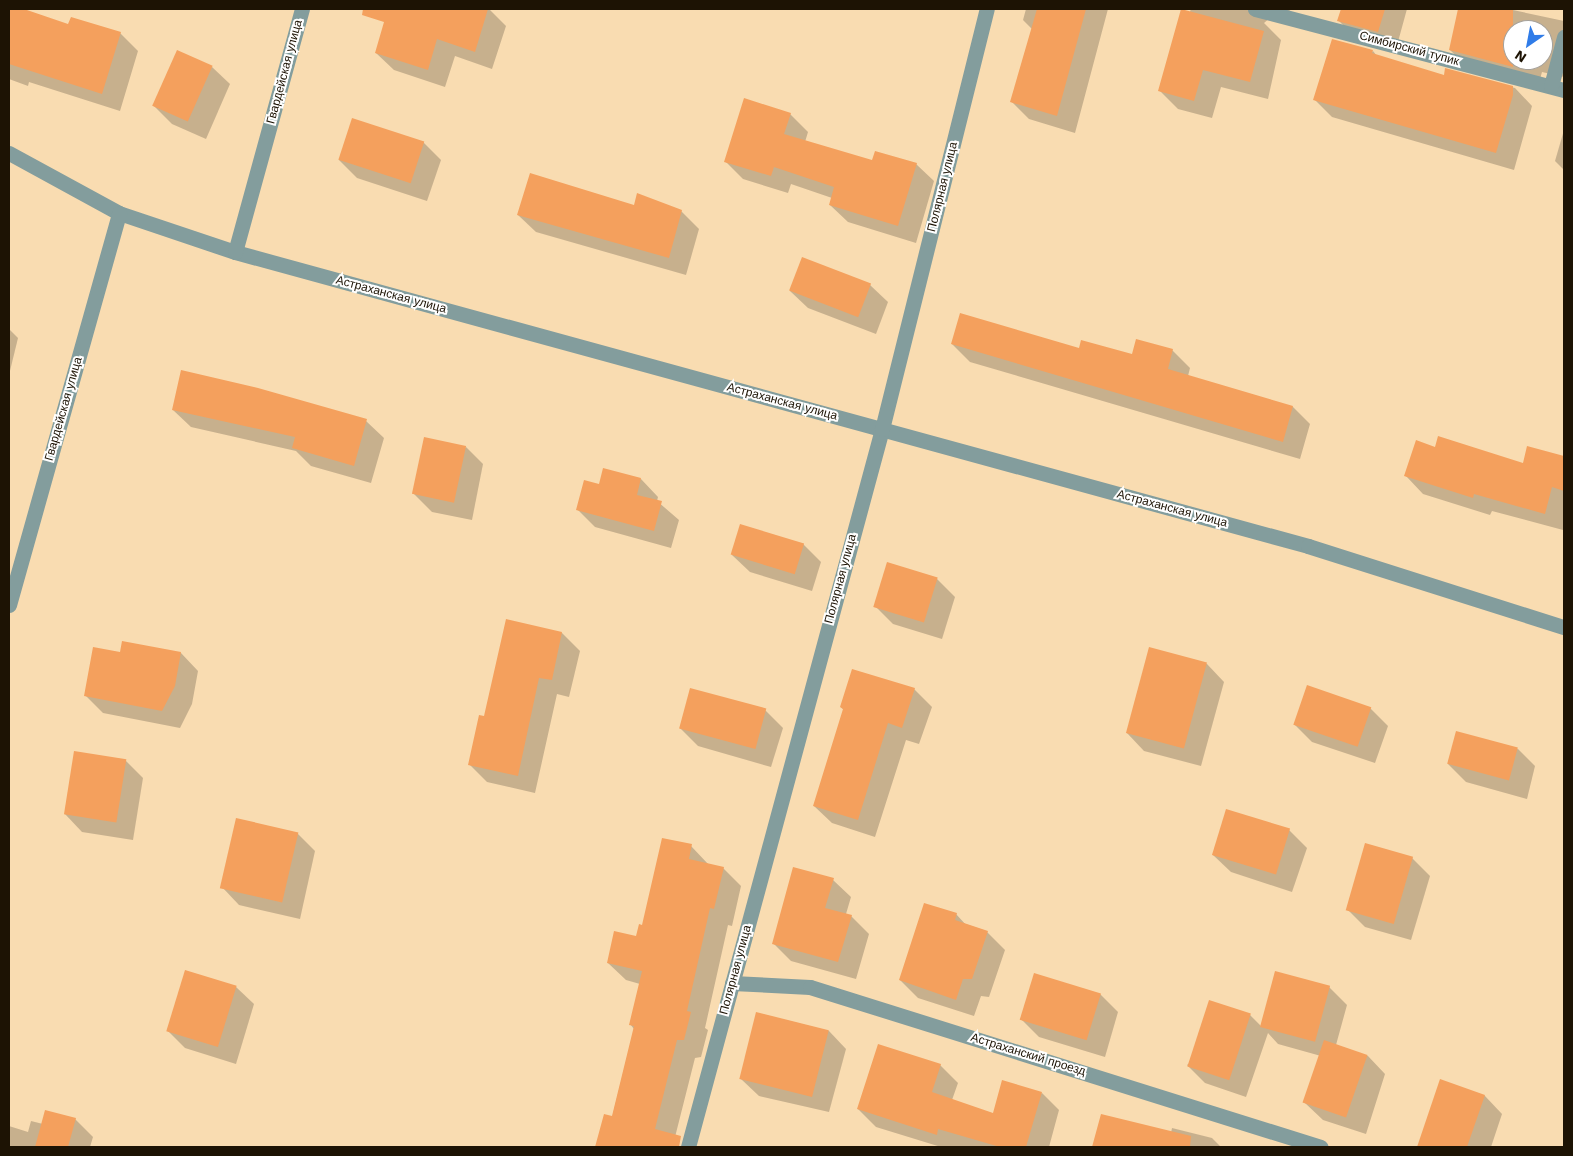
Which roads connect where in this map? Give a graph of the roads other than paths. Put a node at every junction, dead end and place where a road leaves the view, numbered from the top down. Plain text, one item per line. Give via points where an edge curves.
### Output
1 (302, 9) edge
2 (987, 9) edge
3 (1254, 9) edge
4 (1564, 37) edge
5 (1558, 88) edge
6 (9, 153) edge
7 (119, 213) junction
8 (235, 252) junction
9 (882, 429) junction
10 (9, 605) edge
11 (1564, 627) edge
12 (732, 983) junction
13 (688, 1147) edge
14 (1321, 1147) edge

1 - 8 street, Гвардейская улица
2 - 9 street, Полярная улица
3 - 5 street, Симбирский тупик
4 - 5 street
6 - 7 street, Астраханская улица
7 - 8 street, Астраханская улица
7 - 10 street, Гвардейская улица
8 - 9 street, Астраханская улица
9 - 11 street, Астраханская улица via 1308,546
9 - 12 street, Полярная улица
12 - 13 street, Полярная улица
12 - 14 street, Астраханский проезд via 810,986

